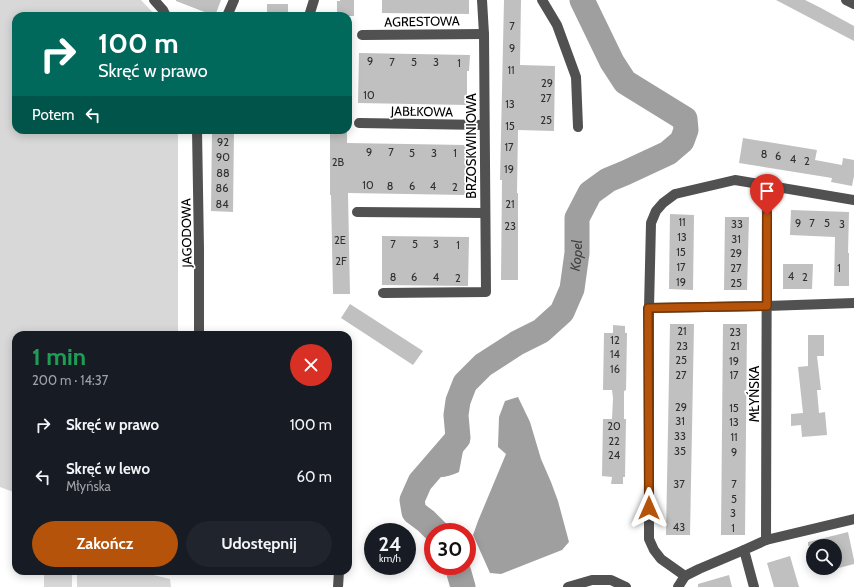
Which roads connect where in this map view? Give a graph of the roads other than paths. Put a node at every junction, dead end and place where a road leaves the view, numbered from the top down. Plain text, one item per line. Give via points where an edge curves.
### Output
1 (154, 0) edge
2 (234, 0) edge
3 (314, 0) edge
4 (482, 0) edge
5 (542, 0) edge
6 (846, 0) edge
7 (854, 4) edge
8 (164, 12) edge
9 (229, 12) edge
10 (310, 12) edge
11 (484, 34) junction
12 (362, 35) dead end
13 (359, 123) dead end
14 (484, 124) junction
15 (578, 127) dead end
16 (197, 134) edge
17 (767, 185) junction
18 (854, 200) edge
19 (357, 212) dead end
20 (485, 213) junction
21 (383, 293) dead end
22 (854, 303) edge
23 (767, 306) junction
24 (648, 308) junction
25 (199, 331) edge
26 (854, 519) edge
27 (766, 540) junction
28 (744, 550) junction
29 (339, 575) edge
30 (685, 576) junction
31 (338, 587) edge
32 (568, 587) edge
33 (626, 587) edge
34 (678, 587) edge
35 (688, 587) edge
36 (754, 587) edge

1 - 8 street
2 - 9 street
3 - 10 street
4 - 11 street, BRZOSKWINIOWA
5 - 15 street via 557,26 576,77
6 - 7 street
11 - 12 street, AGRESTOWA
11 - 14 street, BRZOSKWINIOWA
13 - 14 street, JABŁKOWA
14 - 20 street, BRZOSKWINIOWA
16 - 25 street, JAGODOWA
17 - 18 street
17 - 23 street, MŁYŃSKA
17 - 24 street via 735,180 675,194 663,203 651,222
19 - 20 street
20 - 21 street, BRZOSKWINIOWA via 486,292
22 - 23 street
23 - 24 street
23 - 27 street, MŁYŃSKA
24 - 30 street via 649,539 661,559
26 - 27 street
27 - 28 street
28 - 30 street
28 - 36 street
29 - 31 street
30 - 34 street
30 - 35 street
32 - 33 street via 592,580 611,580

